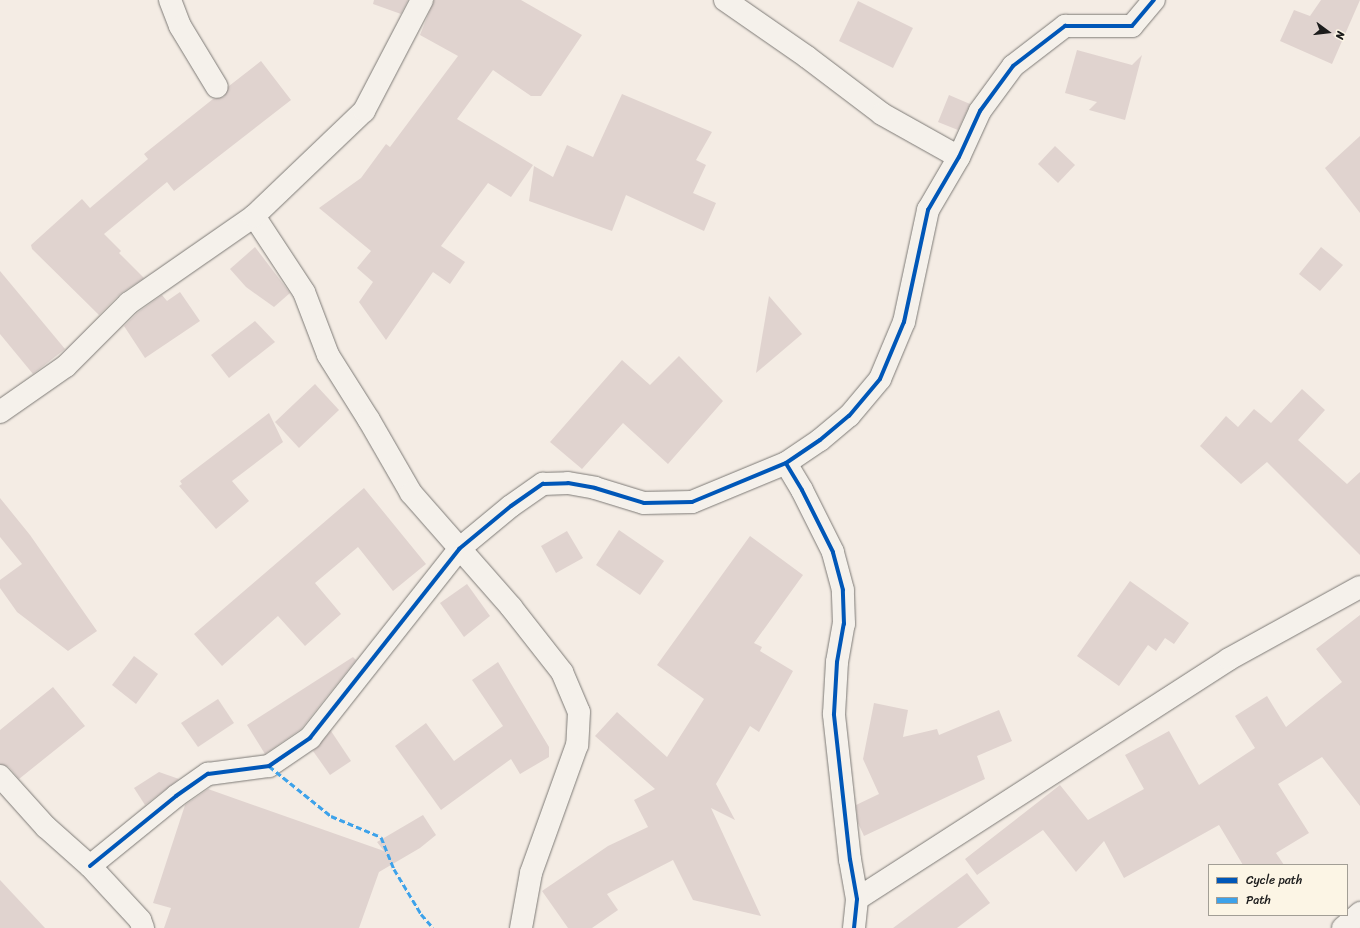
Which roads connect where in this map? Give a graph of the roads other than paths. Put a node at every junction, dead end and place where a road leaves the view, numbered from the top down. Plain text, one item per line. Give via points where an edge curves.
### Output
1 (170, 0) edge
2 (422, 0) edge
3 (725, 0) edge
4 (1154, 0) edge
5 (217, 87) dead end
6 (959, 157) junction
7 (254, 216) junction
8 (0, 412) edge
9 (786, 463) junction
10 (459, 549) junction
11 (1360, 588) edge
12 (0, 776) edge
13 (90, 866) junction
14 (857, 899) junction
15 (1360, 913) edge
16 (143, 928) edge
17 (521, 928) edge
18 (854, 928) edge
19 (1343, 928) edge

1 - 5 street via 180,26
2 - 7 street via 364,111
3 - 6 street via 807,57 882,114
4 - 6 street via 1132,26 1065,26 1013,66 980,111
6 - 9 street via 928,210 904,322 880,379 850,416
7 - 8 street via 129,303 66,366
7 - 10 street via 304,292 328,355 411,493
9 - 10 street via 692,502 644,503 595,488 543,484 506,510
9 - 14 street via 833,552 843,590 844,624 837,662 834,714 850,860
10 - 13 street via 310,738 269,766 208,774 176,796
10 - 17 street via 511,607 562,672 579,712 577,745 531,872
11 - 14 street via 1229,659
12 - 13 street via 46,827
13 - 16 street via 140,920
14 - 18 street
15 - 19 street

